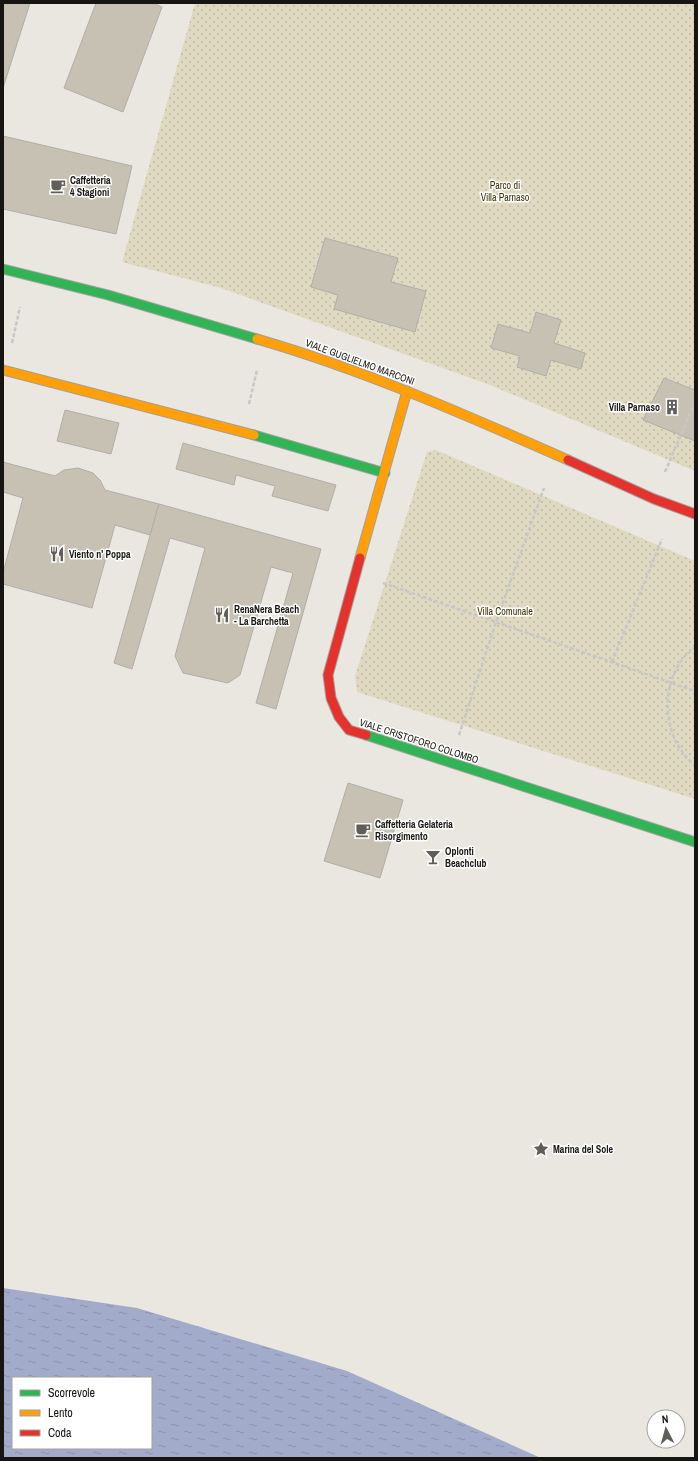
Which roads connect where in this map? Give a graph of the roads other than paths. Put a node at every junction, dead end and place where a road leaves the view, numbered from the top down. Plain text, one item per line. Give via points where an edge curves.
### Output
1 (3, 269) edge
2 (3, 370) edge
3 (408, 391) junction
4 (385, 473) junction
5 (695, 514) edge
6 (695, 842) edge

1 - 3 street, VIALE GUGLIELMO MARCONI via 108,295 298,351
2 - 4 street via 265,438
3 - 4 street, VIALE CRISTOFORO COLOMBO
3 - 5 street, VIALE GUGLIELMO MARCONI via 654,499
4 - 6 street, VIALE CRISTOFORO COLOMBO via 328,675 329,695 338,718 349,730

